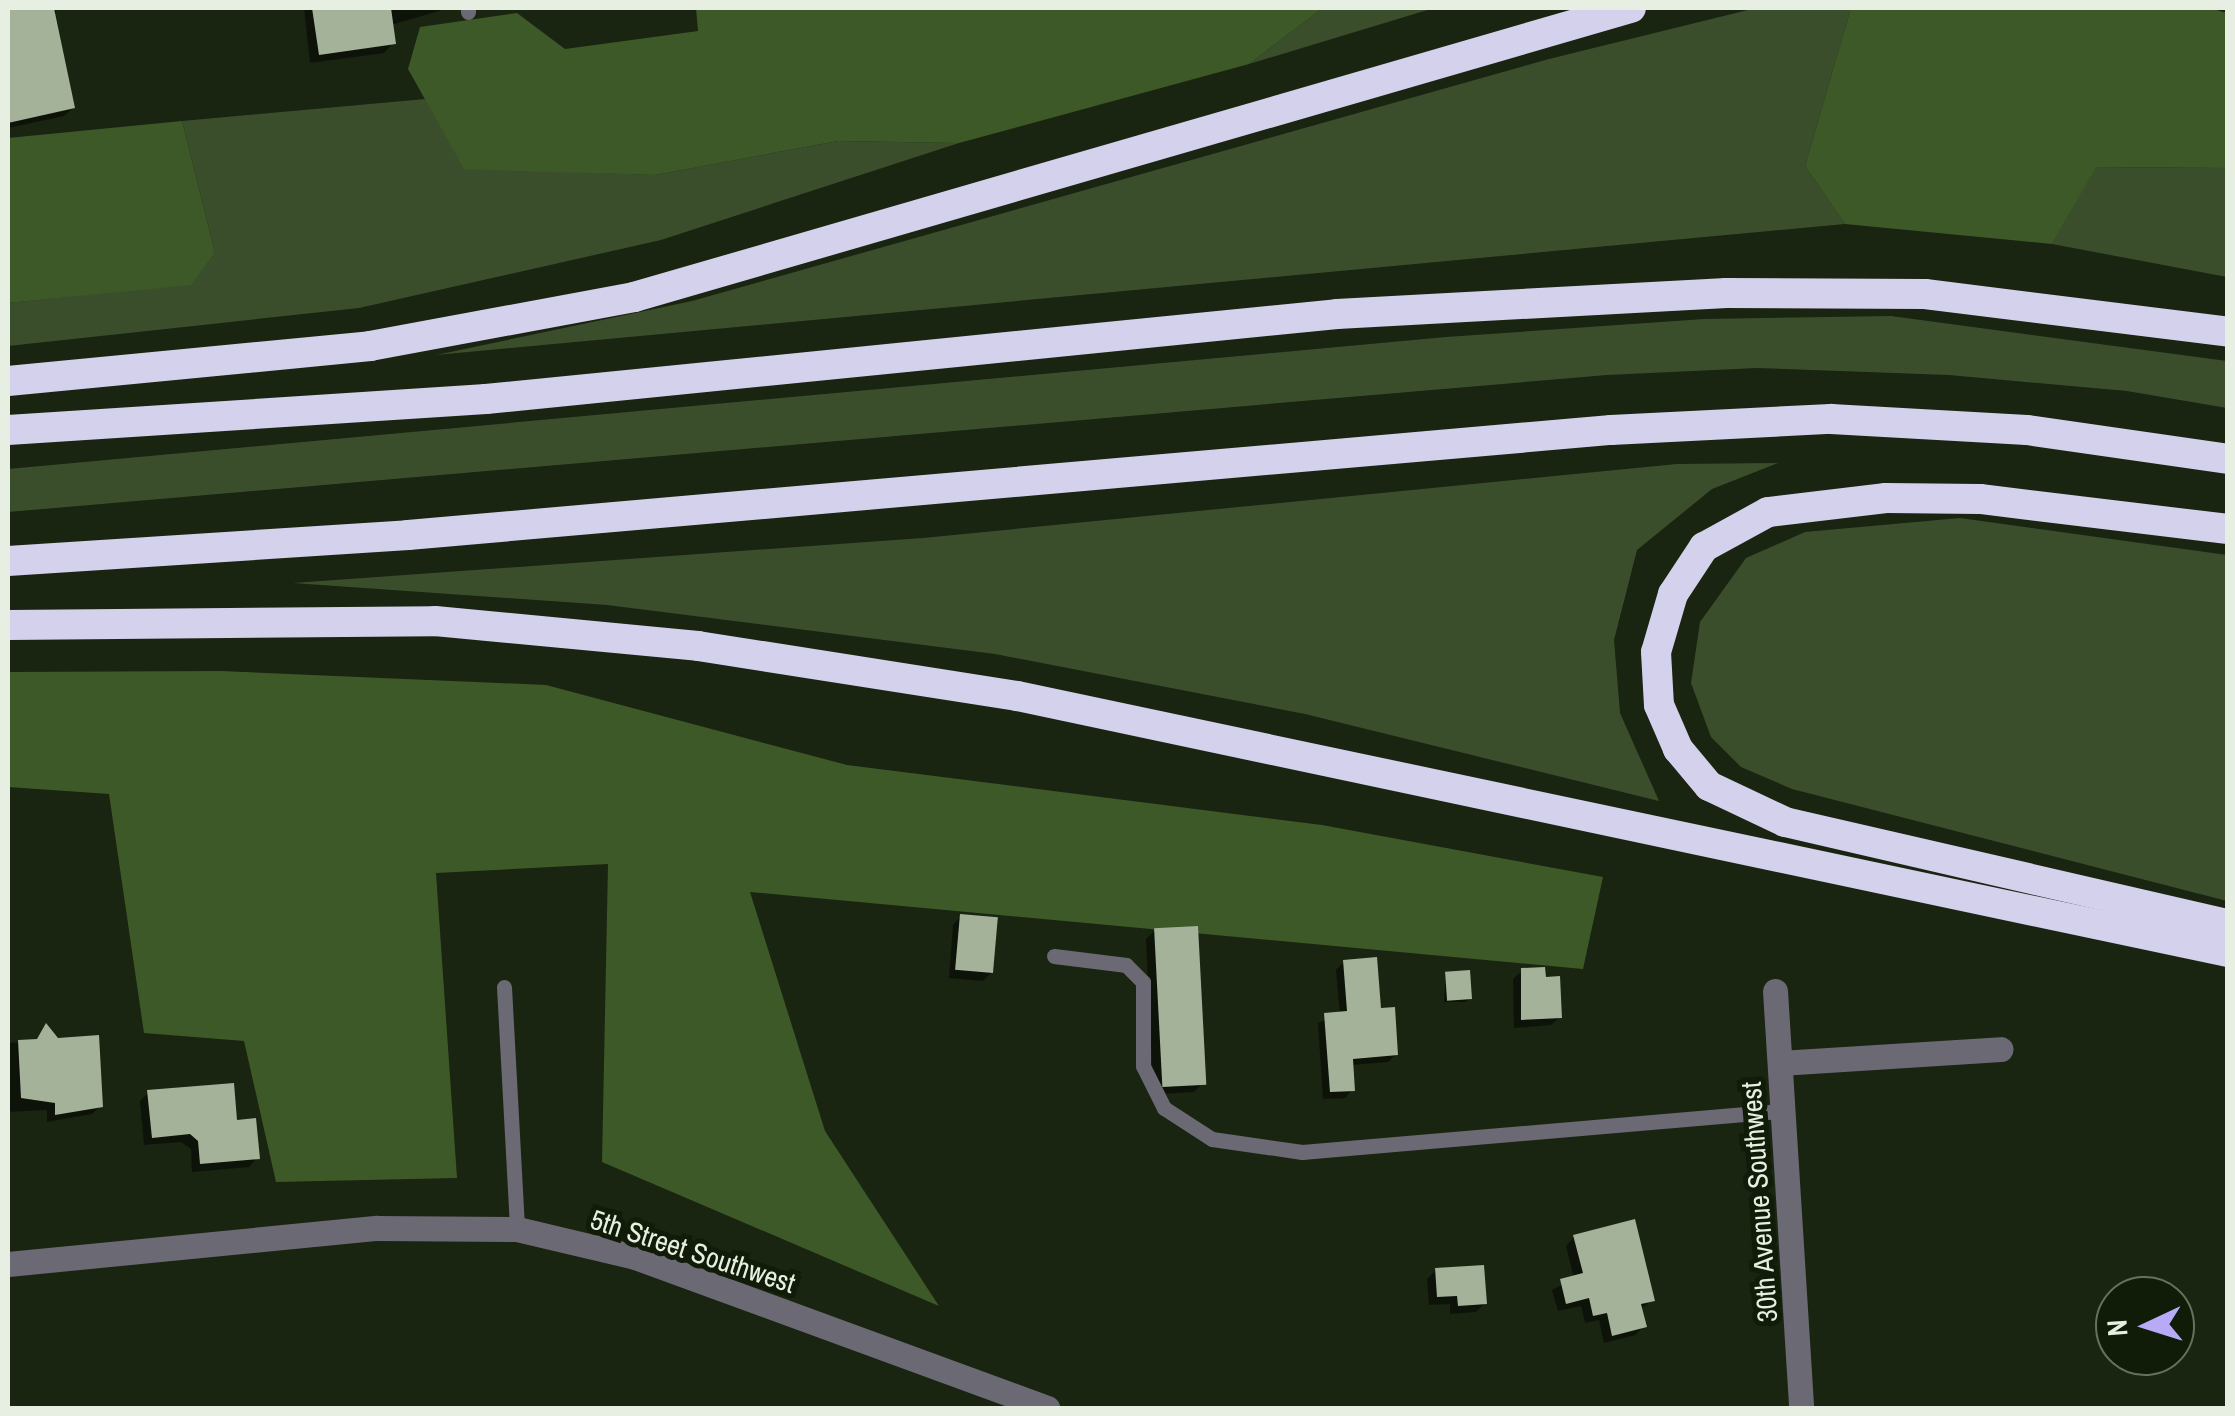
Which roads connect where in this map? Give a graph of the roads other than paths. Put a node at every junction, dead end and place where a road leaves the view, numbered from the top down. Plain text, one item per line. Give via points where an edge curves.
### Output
1 (1631, 8) edge
2 (2228, 332) edge
3 (8, 381) edge
4 (8, 430) edge
5 (2228, 459) edge
6 (2228, 529) edge
7 (8, 560) edge
8 (8, 626) edge
9 (2228, 924) edge
10 (2228, 952) edge
11 (1054, 956) dead end
12 (504, 987) dead end
13 (1774, 991) dead end
14 (2000, 1048) dead end
15 (1780, 1063) junction
16 (1783, 1111) junction
17 (517, 1230) junction
18 (8, 1264) edge
19 (1047, 1408) edge
20 (1802, 1408) edge

1 - 3 highway via 634,297 370,346
2 - 4 highway via 1926,294 1726,293 1337,314 486,399
5 - 7 highway via 2027,430 1831,418 1611,430 408,535
6 - 9 highway via 1980,499 1886,498 1768,512 1704,547 1673,594 1656,652 1660,706 1678,749 1709,786 1785,822
8 - 10 highway via 435,621 698,646 1018,696
11 - 16 lane via 1126,964 1143,982 1143,1066 1164,1108 1212,1139 1302,1152
12 - 17 lane
13 - 15 street, 30th Avenue Southwest
14 - 15 street
15 - 16 street, 30th Avenue Southwest
16 - 20 street, 30th Avenue Southwest
17 - 18 street, 5th Street Southwest via 377,1228
17 - 19 street, 5th Street Southwest via 634,1257

